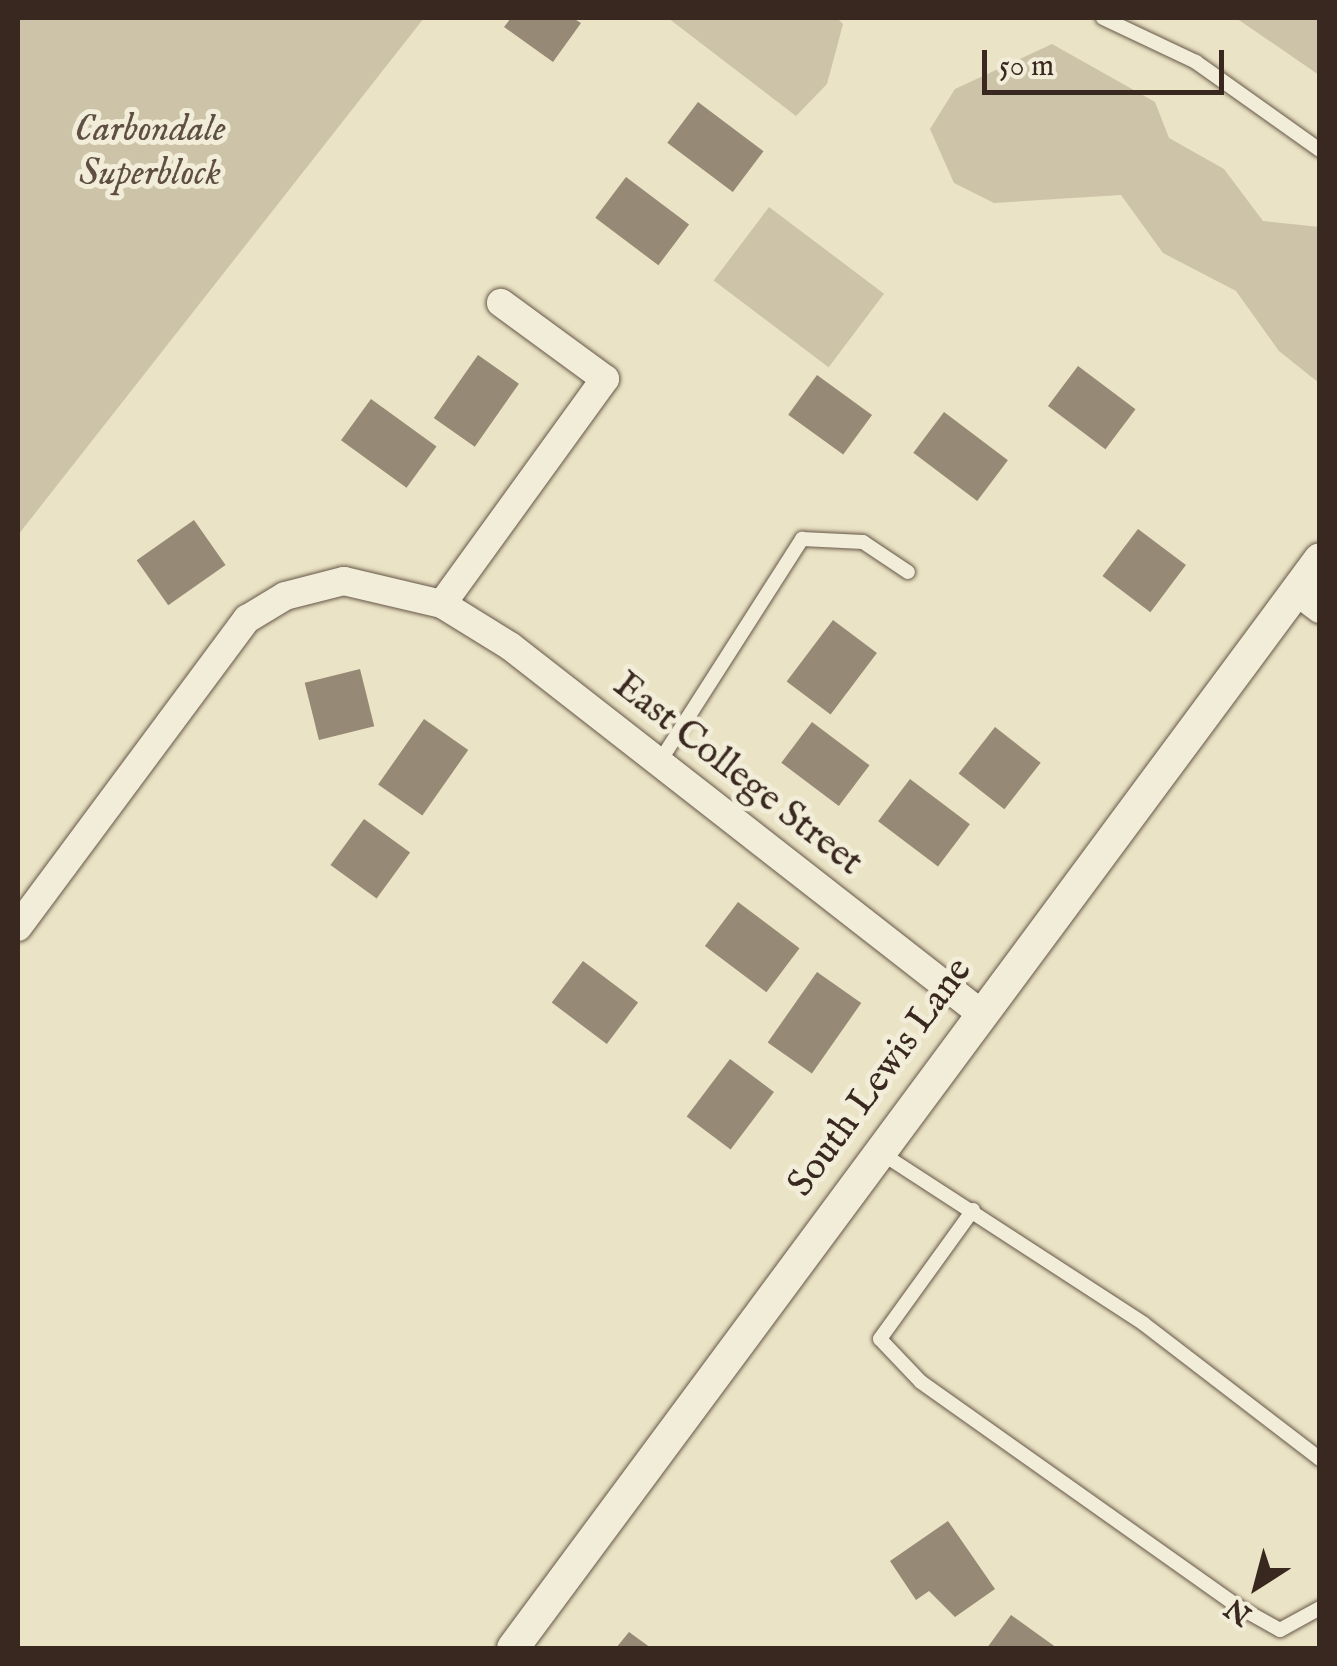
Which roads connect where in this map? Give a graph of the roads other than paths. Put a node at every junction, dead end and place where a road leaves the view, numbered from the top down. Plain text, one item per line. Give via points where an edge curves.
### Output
1 (1104, 18) edge
2 (1320, 150) edge
3 (501, 303) dead end
4 (1320, 560) edge
5 (908, 572) dead end
6 (1308, 600) edge
7 (442, 604) junction
8 (660, 761) junction
9 (18, 926) edge
10 (979, 1012) junction
11 (878, 1150) junction
12 (973, 1210) junction
13 (1320, 1459) edge
14 (1320, 1608) edge
15 (513, 1648) edge

1 - 2 lane via 1196,62
3 - 7 street via 605,379
4 - 6 street, South Lewis Lane
5 - 8 lane via 862,542 802,539
6 - 10 street, South Lewis Lane
7 - 8 street, East College Street
7 - 9 street via 344,582 286,596 246,619
8 - 10 street, East College Street
10 - 11 street, South Lewis Lane
11 - 12 lane
11 - 15 street, South Lewis Lane
12 - 13 lane via 1144,1324
12 - 14 lane via 880,1339 922,1382 1237,1606 1280,1630

